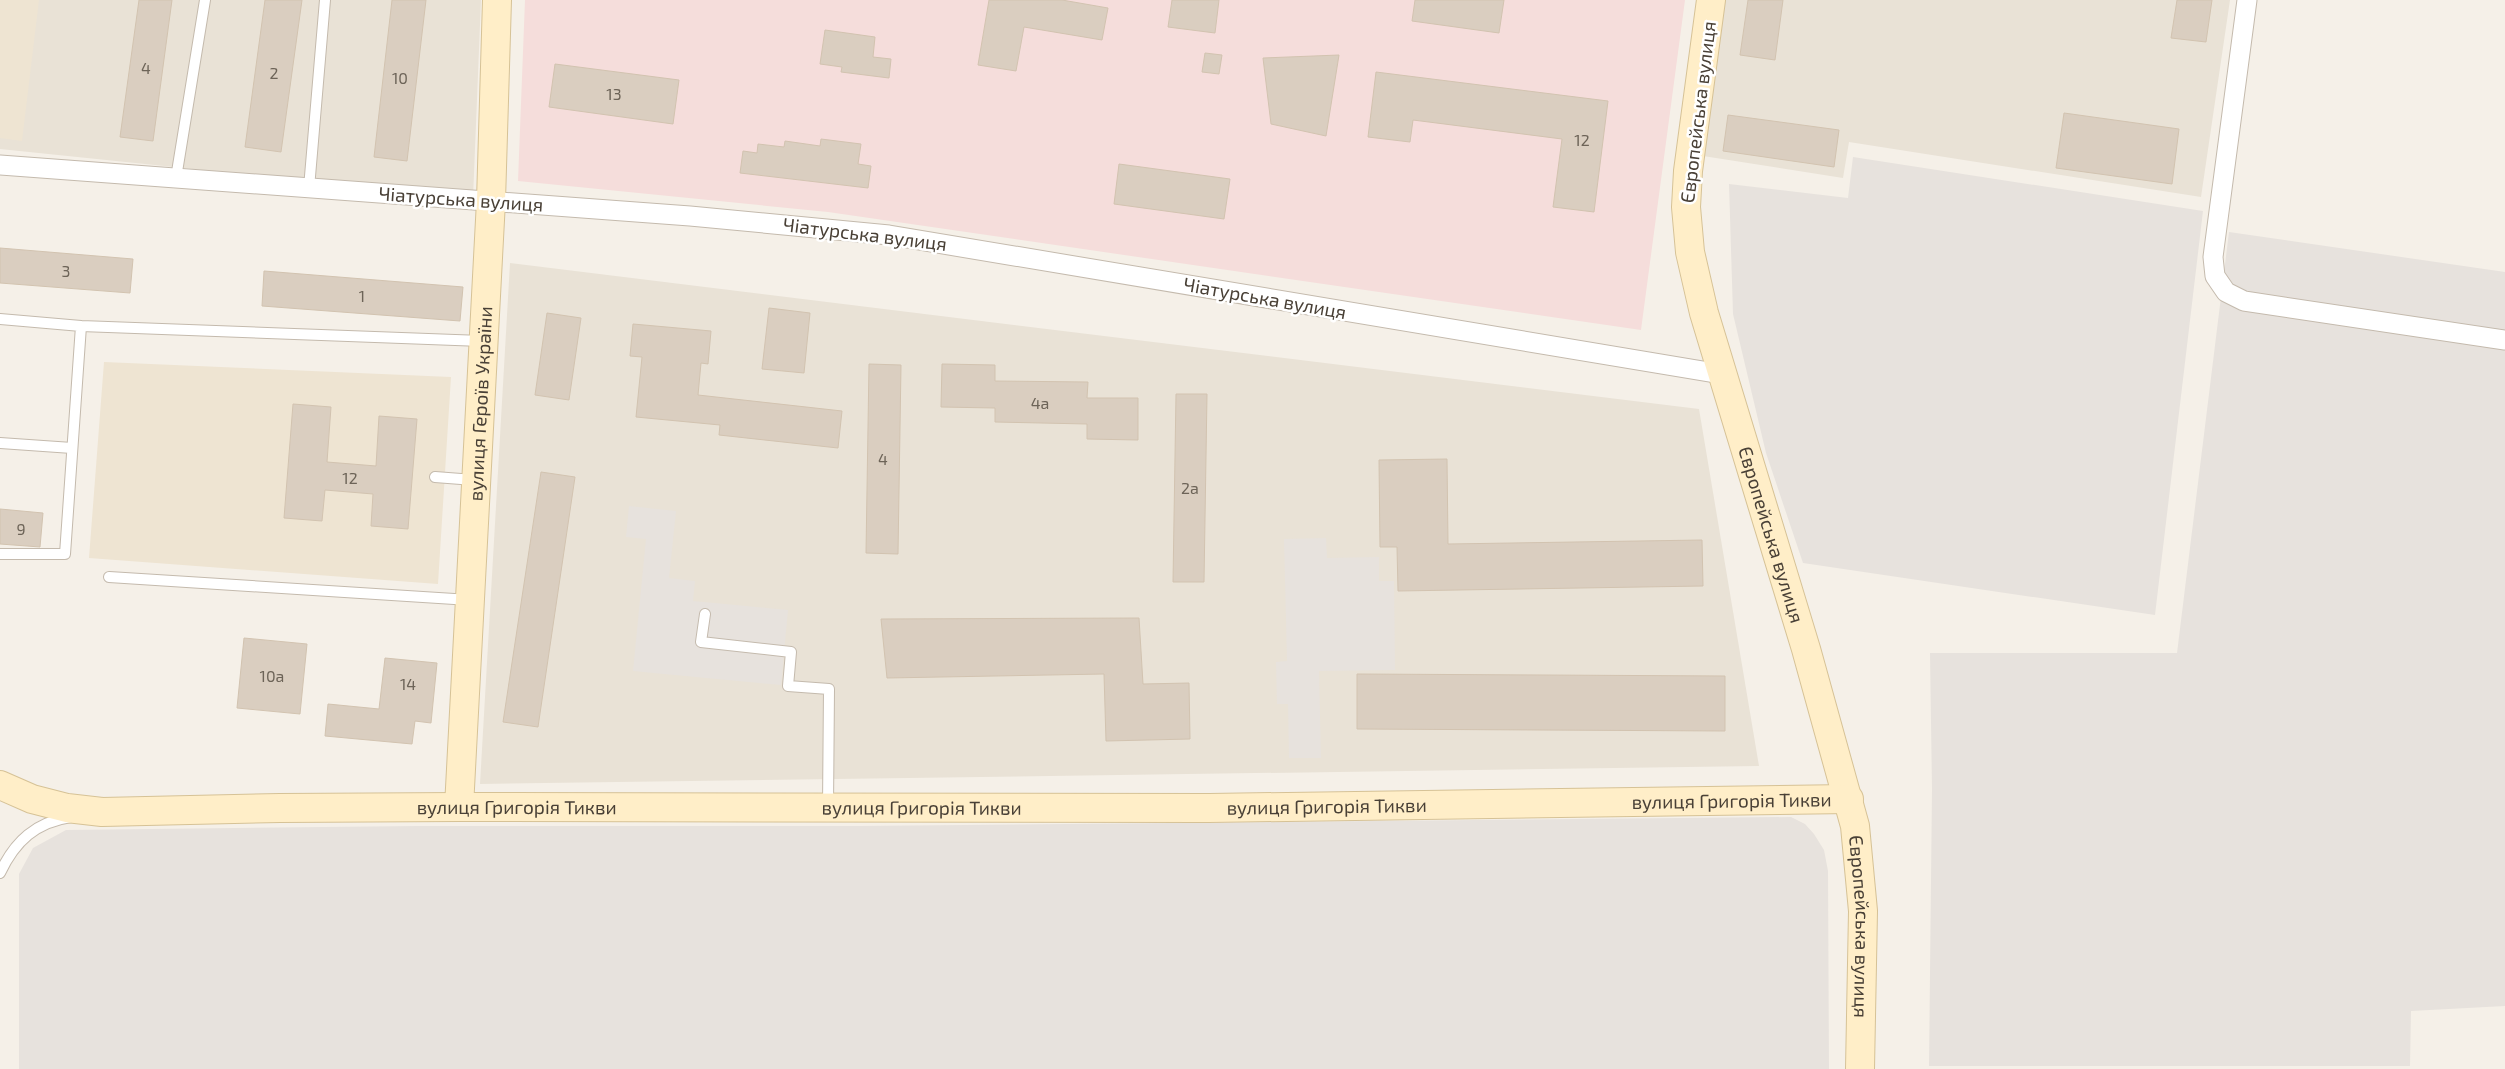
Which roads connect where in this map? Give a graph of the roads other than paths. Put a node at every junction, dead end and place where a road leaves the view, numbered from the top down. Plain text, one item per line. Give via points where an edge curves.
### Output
1 (205, 0) edge
2 (325, 0) edge
3 (497, 0) edge
4 (1711, 0) edge
5 (2248, 0) edge
6 (0, 165) edge
7 (176, 178) junction
8 (309, 188) junction
9 (491, 201) junction
10 (0, 319) edge
11 (81, 326) junction
12 (2505, 340) edge
13 (483, 341) junction
14 (1721, 374) junction
15 (0, 443) edge
16 (72, 448) junction
17 (435, 477) dead end
18 (476, 480) junction
19 (0, 554) edge
20 (109, 577) dead end
21 (470, 600) junction
22 (705, 614) dead end
23 (0, 785) edge
24 (1849, 799) junction
25 (459, 807) junction
26 (828, 808) junction
27 (102, 812) junction
28 (0, 873) edge
29 (1860, 1069) edge

1 - 7 lane
2 - 8 lane
3 - 9 street, вулиця Героїв України
4 - 14 street, Європейська вулиця via 1686,207 1690,252
5 - 12 street via 2213,257 2215,276 2226,292 2244,301 2288,309
6 - 7 street, Чіатурська вулиця
7 - 8 street, Чіатурська вулиця
8 - 9 street, Чіатурська вулиця
9 - 13 street, вулиця Героїв України
9 - 14 street, Чіатурська вулиця via 889,235
10 - 11 lane
11 - 13 lane
11 - 16 lane
13 - 18 street, вулиця Героїв України
14 - 24 street, Європейська вулиця
15 - 16 lane
16 - 19 lane via 65,554
17 - 18 lane
18 - 21 street, вулиця Героїв України
20 - 21 lane
21 - 25 street, вулиця Героїв України
22 - 26 lane via 702,642 791,652 788,686 828,689
23 - 27 street, вулиця Григорія Тикви via 66,808
24 - 26 street, вулиця Григорія Тикви via 1208,808
24 - 29 street, Європейська вулиця via 1859,850 1863,911
25 - 26 street, вулиця Григорія Тикви
25 - 27 street, вулиця Григорія Тикви
27 - 28 lane via 65,818 36,829 18,843

